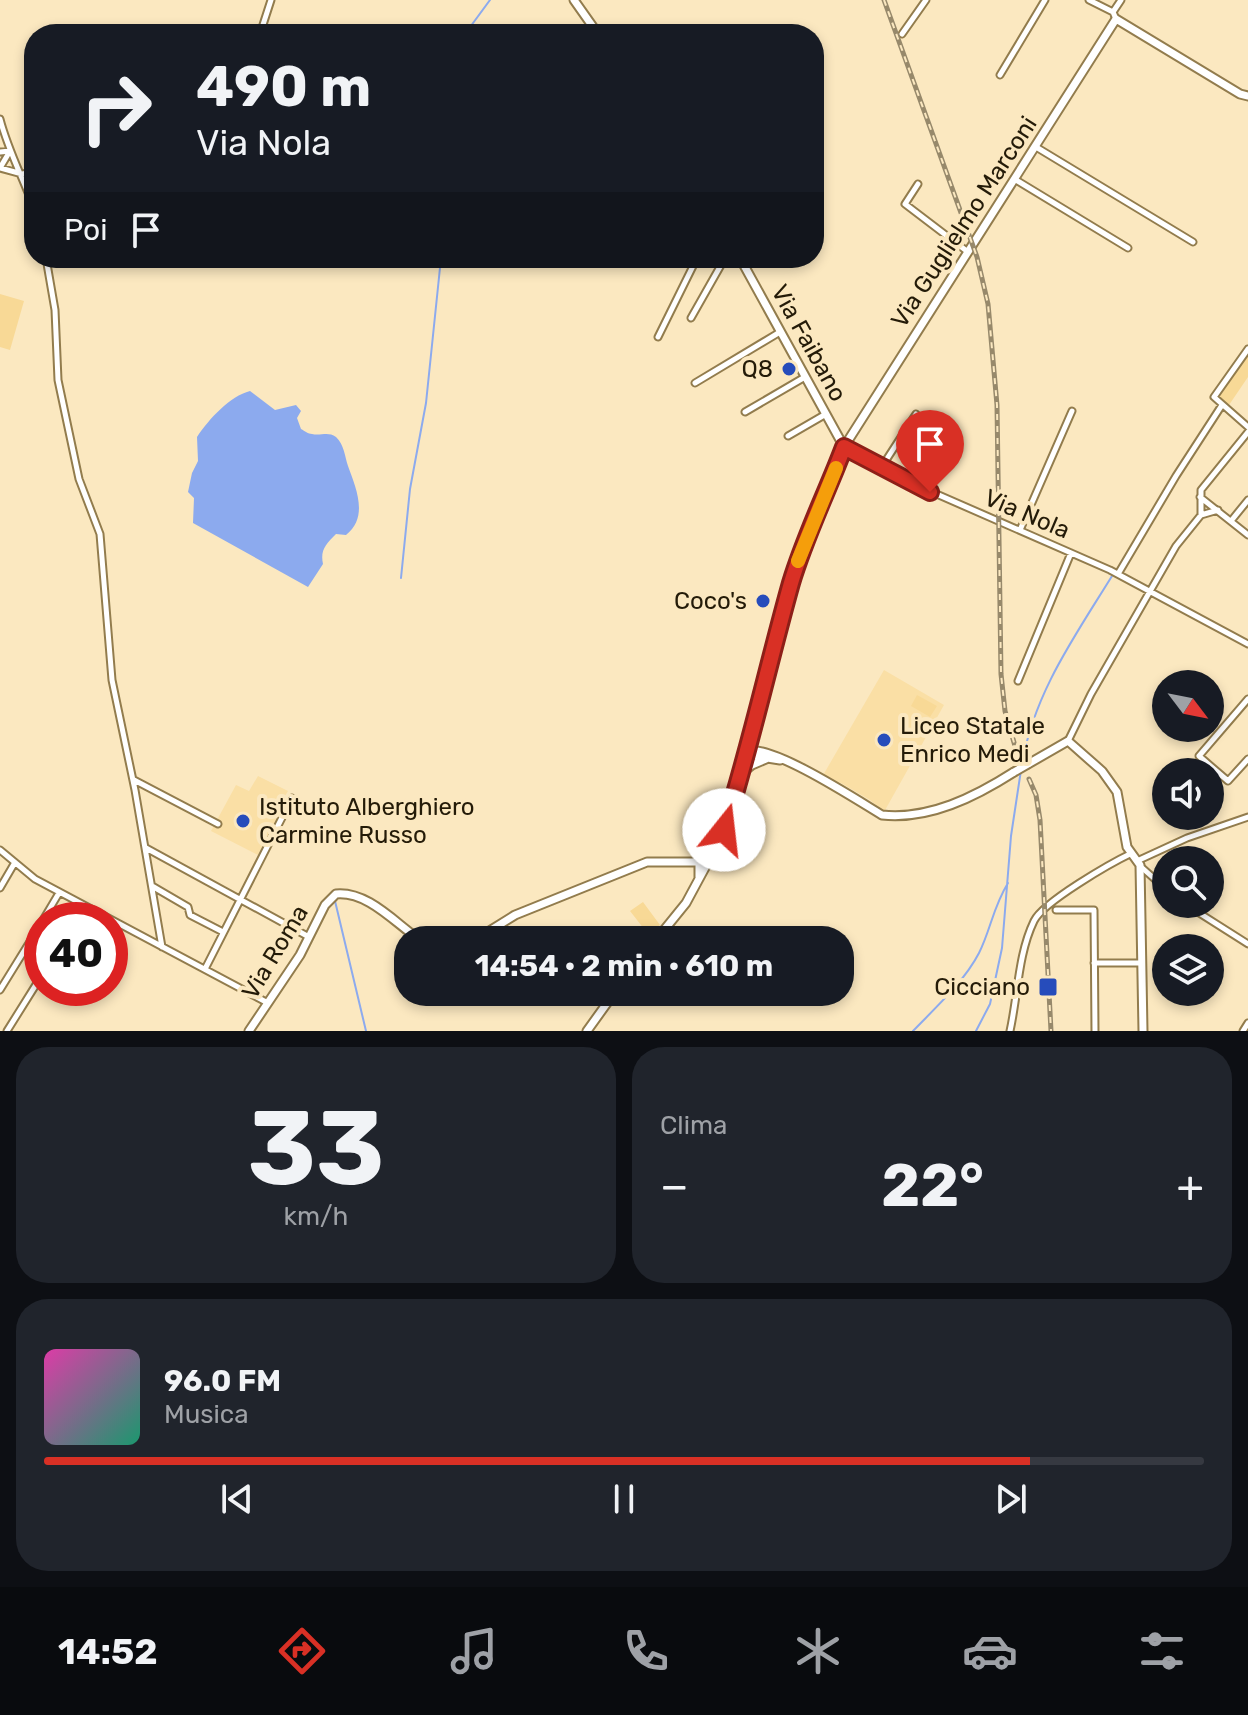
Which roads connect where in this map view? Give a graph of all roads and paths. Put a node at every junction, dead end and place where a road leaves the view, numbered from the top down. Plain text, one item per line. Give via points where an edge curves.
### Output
1 (271, 0) edge
2 (926, 0) edge
3 (1045, 0) edge
4 (1089, 0) edge
5 (1121, 0) edge
6 (576, 1) edge
7 (1114, 15) junction
8 (263, 24) edge
9 (591, 24) edge
10 (902, 34) dead end
11 (1000, 75) dead end
12 (1248, 96) edge
13 (0, 119) edge
14 (2, 133) edge
15 (1036, 147) junction
16 (10, 151) junction
17 (0, 152) edge
18 (0, 168) edge
19 (22, 174) junction
20 (24, 180) edge
21 (1016, 180) junction
22 (918, 184) dead end
23 (1193, 242) dead end
24 (1128, 248) dead end
25 (968, 252) junction
26 (48, 268) edge
27 (692, 268) edge
28 (719, 268) edge
29 (745, 268) edge
30 (691, 318) dead end
31 (780, 332) junction
32 (658, 337) dead end
33 (1248, 349) edge
34 (805, 377) junction
35 (695, 383) dead end
36 (1222, 405) junction
37 (1072, 411) dead end
38 (745, 412) dead end
39 (826, 414) junction
40 (916, 414) dead end
41 (1248, 429) edge
42 (788, 436) dead end
43 (844, 447) junction
44 (881, 468) junction
45 (1200, 497) junction
46 (1248, 500) edge
47 (1218, 510) junction
48 (1201, 515) junction
49 (1231, 521) junction
50 (1020, 530) junction
51 (1248, 535) edge
52 (1071, 553) junction
53 (1118, 574) junction
54 (1151, 590) junction
55 (1248, 644) edge
56 (1018, 681) dead end
57 (1248, 699) edge
58 (752, 740) junction
59 (1068, 741) junction
60 (748, 751) junction
61 (766, 755) junction
62 (1248, 759) edge
63 (739, 776) junction
64 (133, 780) junction
65 (292, 798) dead end
66 (1248, 817) edge
67 (218, 824) dead end
68 (145, 847) junction
69 (0, 850) edge
70 (703, 860) junction
71 (1136, 860) junction
72 (14, 864) junction
73 (1152, 875) edge
74 (152, 885) junction
75 (0, 888) edge
76 (59, 893) junction
77 (240, 899) junction
78 (54, 902) edge
79 (77, 902) edge
80 (1056, 910) dead end
81 (1207, 918) edge
82 (401, 926) edge
83 (497, 926) edge
84 (667, 926) edge
85 (128, 929) edge
86 (223, 932) junction
87 (310, 938) junction
88 (1248, 944) edge
89 (162, 947) junction
90 (24, 951) edge
91 (1094, 963) junction
92 (1141, 963) junction
93 (205, 969) junction
94 (0, 990) edge
95 (24, 1004) edge
96 (269, 1004) junction
97 (605, 1006) edge
98 (1248, 1023) edge
99 (7, 1031) edge
100 (249, 1031) edge
101 (587, 1031) edge
102 (1010, 1031) edge
103 (1095, 1031) edge
104 (1143, 1031) edge
105 (1243, 1031) edge

1 - 8 street
2 - 10 street
3 - 11 street
4 - 7 street
5 - 7 street
6 - 9 street
7 - 12 street
7 - 15 street, Via Guglielmo Marconi
13 - 14 street
14 - 16 street
15 - 21 street, Via Guglielmo Marconi
15 - 23 street
16 - 17 street
16 - 18 street
16 - 19 street
18 - 19 street
19 - 20 street
21 - 24 street
21 - 25 street, Via Guglielmo Marconi
22 - 25 street via 905,204
25 - 43 street, Via Guglielmo Marconi
26 - 64 street via 58,380 79,479 100,534 112,680
27 - 32 street
28 - 30 street
29 - 31 street, Via Faibano
31 - 34 street, Via Faibano
31 - 35 street
33 - 36 street via 1214,397
34 - 38 street
34 - 39 street, Via Faibano
36 - 41 street
36 - 53 street
37 - 50 street
39 - 42 street
39 - 43 street, Via Faibano
40 - 44 street
41 - 45 street
43 - 44 street, Via Nola
43 - 58 street, Via Guglielmo Marconi via 800,556
44 - 50 street, Via Nola
45 - 47 street
45 - 48 street
46 - 49 street
47 - 48 street
47 - 49 street
48 - 54 street
49 - 51 street
50 - 52 street, Via Nola
52 - 53 street, Via Nola
52 - 56 street
53 - 54 street
54 - 55 street
54 - 59 street
57 - 62 street via 1199,756 1228,781
58 - 60 street, Via Guglielmo Marconi
58 - 61 street
59 - 61 street, bridge via 982,792 897,817 882,815 788,761
59 - 71 street via 1117,792 1125,840
60 - 61 street
60 - 63 street, Via Guglielmo Marconi
61 - 63 street
63 - 70 street, Via Guglielmo Marconi via 719,841
64 - 67 street
64 - 68 street
65 - 77 street
66 - 71 street
68 - 74 street
68 - 77 street
69 - 72 street
70 - 83 street via 647,862
70 - 84 street via 699,880
71 - 73 street
71 - 92 street
71 - 102 street via 1035,918
72 - 75 street
72 - 76 street
74 - 86 street via 188,907 190,915
74 - 89 street
76 - 78 street
76 - 79 street
77 - 86 street
77 - 87 street
80 - 91 street via 1094,910
81 - 88 street
82 - 87 street, Via Roma via 368,901 336,894
85 - 89 street
86 - 93 street
87 - 96 street, Via Roma
89 - 93 street
90 - 94 street
91 - 92 street
91 - 103 street
92 - 104 street
93 - 96 street
95 - 99 street
96 - 100 street, Via Roma
97 - 101 street
98 - 105 street

